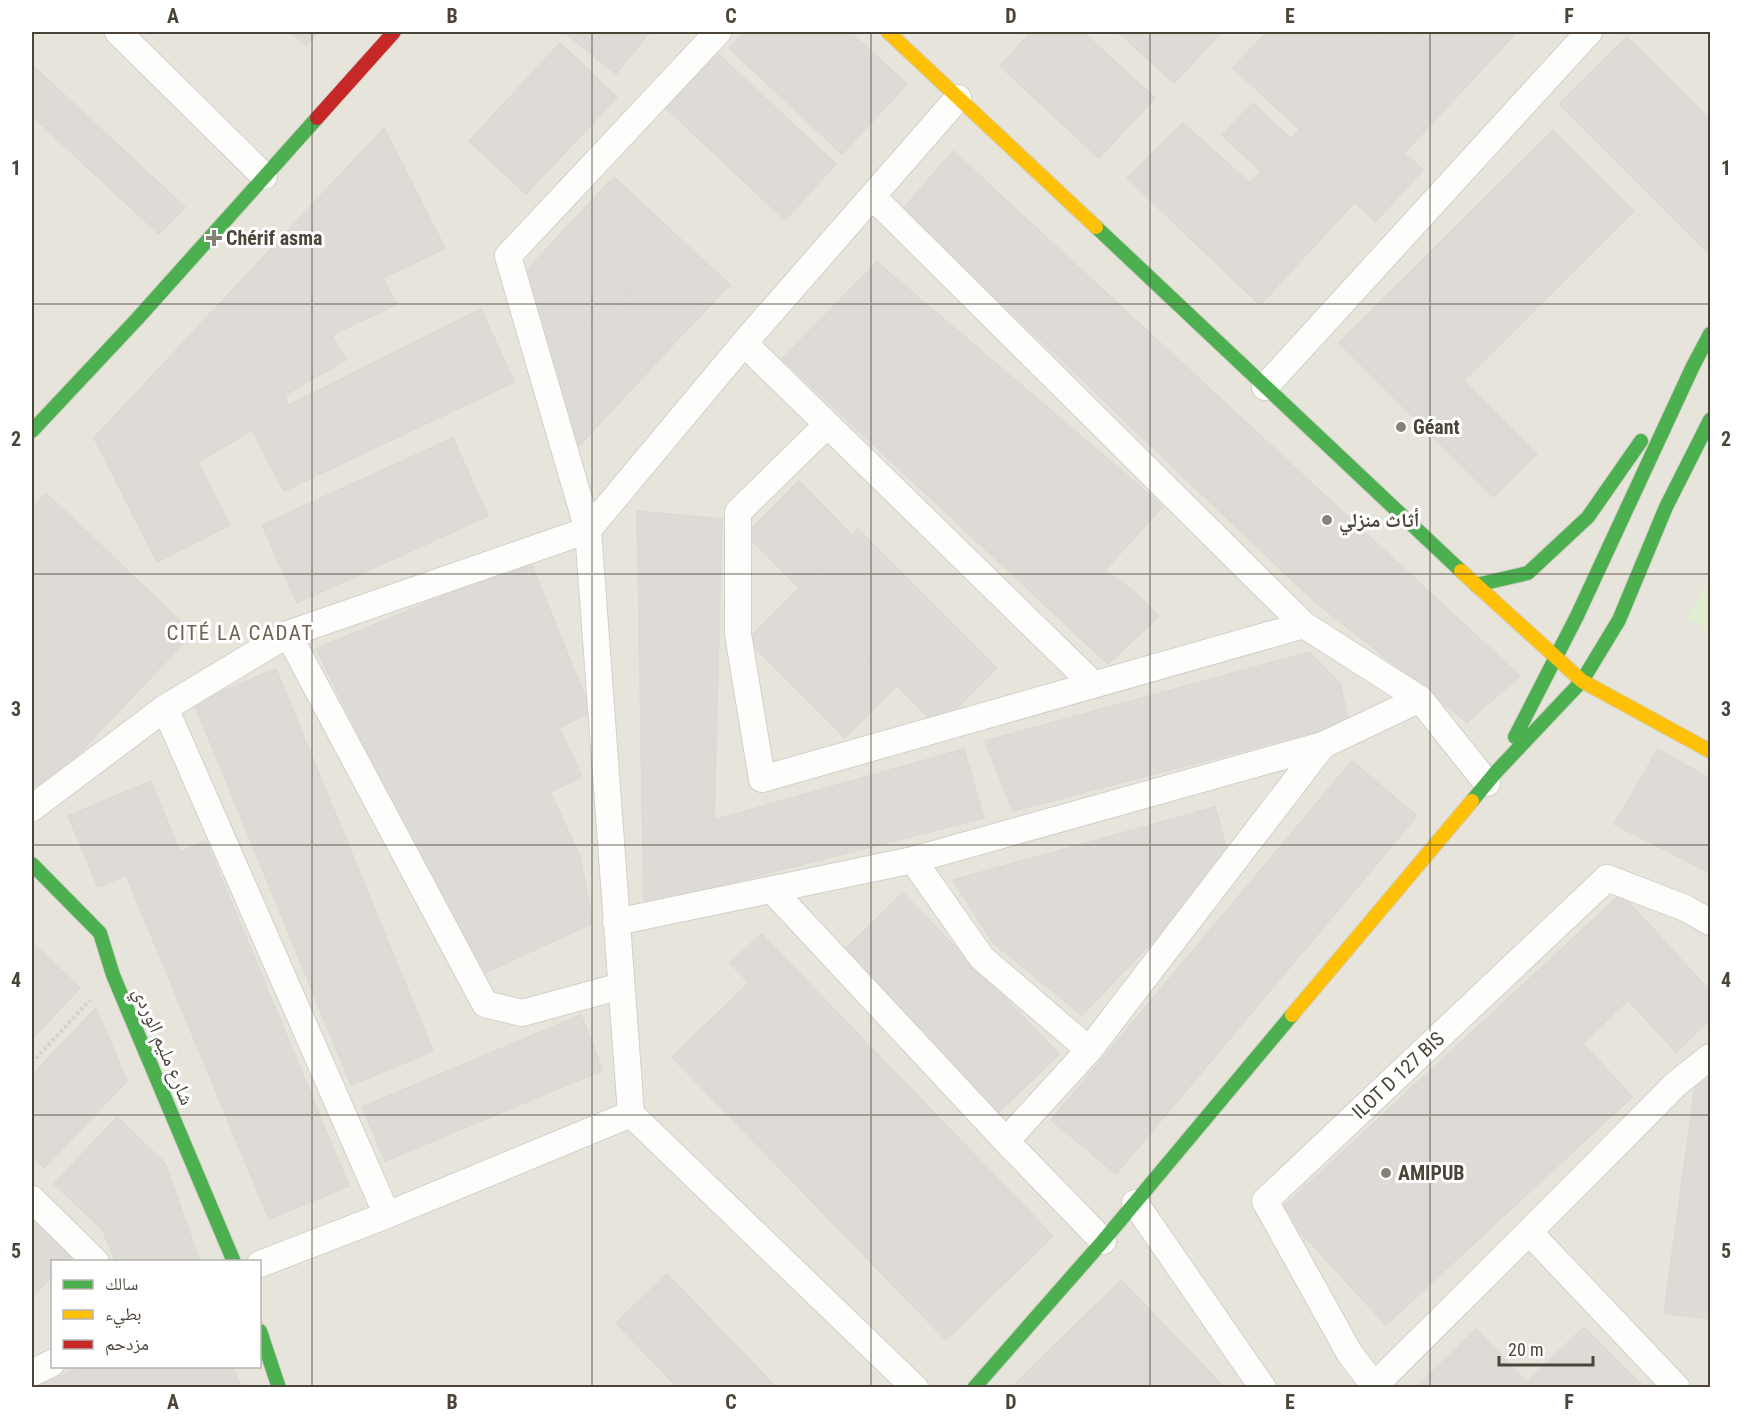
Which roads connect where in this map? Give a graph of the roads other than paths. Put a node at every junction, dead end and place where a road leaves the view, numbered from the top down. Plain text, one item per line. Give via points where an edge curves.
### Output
1 (118, 32) edge
2 (394, 32) edge
3 (718, 32) edge
4 (888, 32) edge
5 (1589, 32) edge
6 (958, 98) junction
7 (264, 176) junction
8 (873, 197) junction
9 (1710, 334) edge
10 (744, 343) junction
11 (1693, 366) junction
12 (1265, 387) junction
13 (1710, 420) edge
14 (828, 425) junction
15 (32, 431) edge
16 (588, 530) junction
17 (1476, 585) junction
18 (1304, 625) junction
19 (288, 634) junction
20 (1556, 657) junction
21 (1582, 681) junction
22 (1093, 684) junction
23 (1420, 699) junction
24 (165, 708) junction
25 (1323, 745) junction
26 (1710, 751) edge
27 (1492, 777) junction
28 (32, 808) edge
29 (913, 860) junction
30 (32, 864) edge
31 (772, 890) junction
32 (615, 922) junction
33 (1710, 922) edge
34 (621, 986) junction
35 (1089, 1050) junction
36 (1710, 1057) edge
37 (631, 1114) junction
38 (1006, 1141) junction
39 (32, 1199) edge
40 (1135, 1203) junction
41 (387, 1215) junction
42 (1529, 1232) junction
43 (1103, 1241) junction
44 (94, 1260) edge
45 (233, 1260) edge
46 (261, 1264) edge
47 (261, 1334) edge
48 (51, 1364) edge
49 (32, 1373) edge
50 (1375, 1387) edge
51 (279, 1388) edge
52 (915, 1388) edge
53 (974, 1388) edge
54 (1263, 1388) edge
55 (1677, 1388) edge

1 - 7 street
2 - 7 street
3 - 16 street via 508,256
4 - 6 street
5 - 12 street
6 - 8 street
6 - 12 street
7 - 15 street
8 - 10 street
8 - 18 street
9 - 11 street
10 - 14 street
10 - 16 street
11 - 17 street via 1588,517 1528,573
11 - 20 street
12 - 17 street
13 - 21 street via 1666,507 1619,620
14 - 22 street
14 - 22 street via 738,512 738,634 762,779
16 - 19 street
16 - 32 street
17 - 20 street
18 - 22 street
18 - 23 street
19 - 24 street
19 - 34 street via 485,1004 522,1014
20 - 21 street
20 - 27 street
21 - 26 street
21 - 27 street
23 - 25 street
23 - 27 street
24 - 28 street
24 - 41 street
25 - 29 street
25 - 35 street
27 - 40 street
29 - 31 street
29 - 35 street via 982,958
30 - 45 street, شارع مليم الوردي via 100,933 113,975
31 - 32 street
31 - 38 street
32 - 34 street
33 - 50 street, ILOT D 127 BIS via 1685,908 1607,878 1265,1201 1350,1354
34 - 37 street
35 - 38 street
36 - 42 street via 1677,1083
37 - 41 street
37 - 52 street
38 - 43 street
39 - 44 street
40 - 43 street
40 - 54 street
41 - 46 street
42 - 50 street
42 - 55 street
43 - 53 street
47 - 51 street
48 - 49 street

